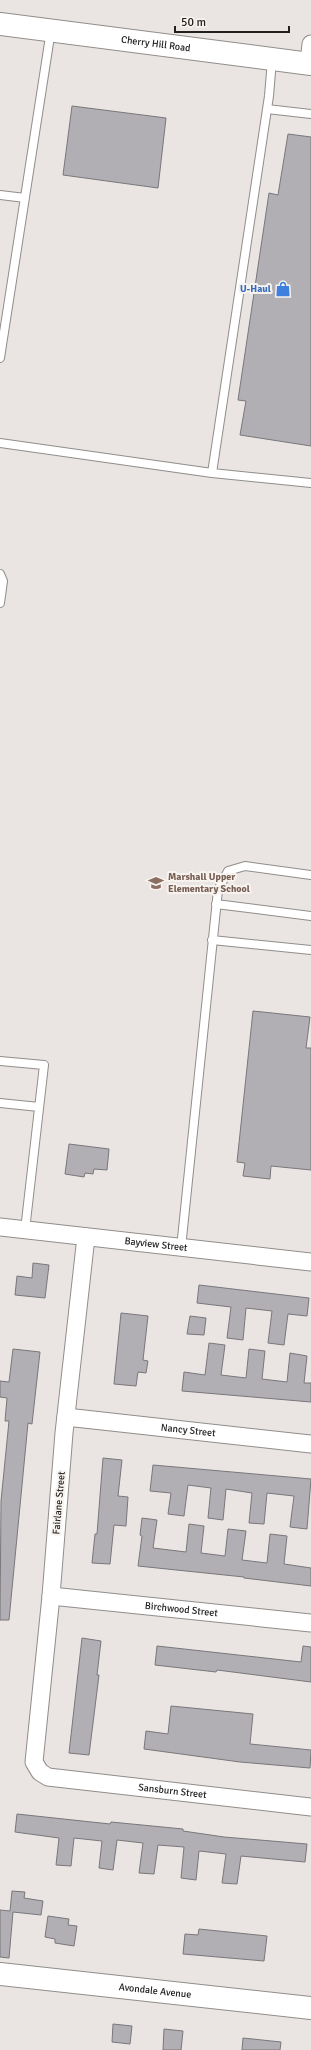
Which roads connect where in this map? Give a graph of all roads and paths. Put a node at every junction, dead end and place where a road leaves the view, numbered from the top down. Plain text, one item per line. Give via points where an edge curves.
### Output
1 (0, 24) edge
2 (51, 30) junction
3 (310, 57) edge
4 (272, 59) junction
5 (267, 109) junction
6 (311, 114) edge
7 (0, 196) edge
8 (25, 198) junction
9 (3, 316) edge
10 (0, 358) edge
11 (0, 443) edge
12 (212, 473) junction
13 (311, 484) edge
14 (0, 574) edge
15 (0, 602) edge
16 (311, 875) edge
17 (216, 904) junction
18 (311, 916) edge
19 (212, 940) junction
20 (311, 950) edge
21 (0, 1061) edge
22 (0, 1103) edge
23 (39, 1107) junction
24 (0, 1228) edge
25 (25, 1230) junction
26 (86, 1237) junction
27 (181, 1248) junction
28 (311, 1262) edge
29 (66, 1417) junction
30 (311, 1444) edge
31 (51, 1596) junction
32 (311, 1623) edge
33 (37, 1768) joint
34 (311, 1807) edge
35 (0, 1974) edge
36 (311, 2008) edge

1 - 2 main road, Cherry Hill Road
2 - 4 main road, Cherry Hill Road
2 - 8 lane
3 - 4 main road, Cherry Hill Road
4 - 5 lane
5 - 6 lane
5 - 12 lane
7 - 8 lane
8 - 9 lane
9 - 10 lane
11 - 12 lane
12 - 13 lane
14 - 15 lane via 3,581
16 - 17 lane via 245,866 228,871 218,890
17 - 18 lane
17 - 19 lane
19 - 20 lane
19 - 27 lane
21 - 23 lane via 44,1065
22 - 23 lane
23 - 25 lane
24 - 25 street, Bayview Street
25 - 26 street, Bayview Street
26 - 27 street, Bayview Street
26 - 29 street, Fairlane Street
27 - 28 street, Bayview Street
29 - 30 street, Nancy Street
29 - 31 street, Fairlane Street
31 - 32 street, Birchwood Street
31 - 33 street, Fairlane Street via 33,1757
33 - 34 street, Sansburn Street via 48,1777
35 - 36 main road, Avondale Avenue

